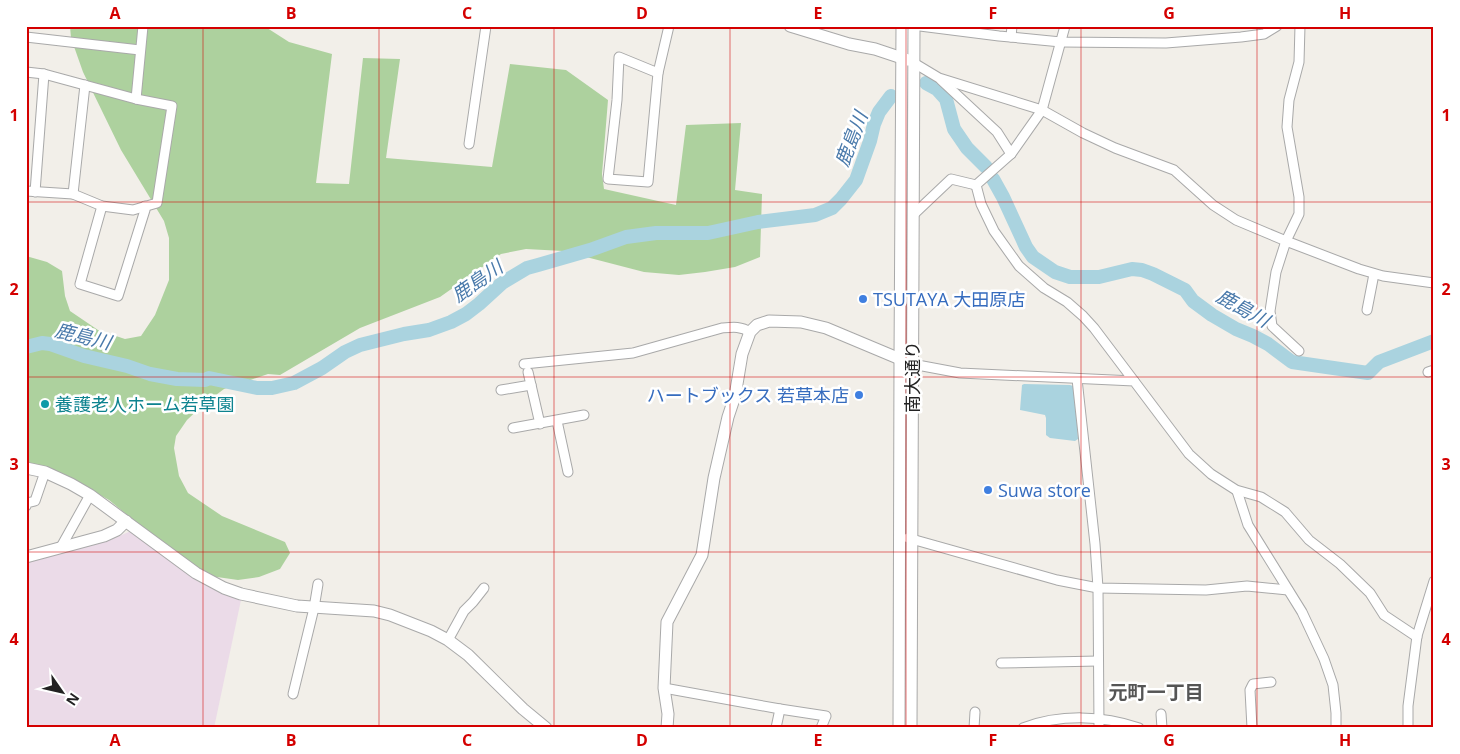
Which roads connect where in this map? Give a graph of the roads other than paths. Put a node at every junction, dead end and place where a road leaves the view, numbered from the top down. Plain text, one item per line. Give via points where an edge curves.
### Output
1 (142, 26) edge
2 (486, 26) edge
3 (669, 26) edge
4 (790, 26) edge
5 (902, 26) edge
6 (914, 26) edge
7 (920, 26) edge
8 (1012, 26) edge
9 (1065, 26) edge
10 (1277, 26) edge
11 (1300, 26) edge
12 (26, 37) edge
13 (1011, 37) junction
14 (1061, 42) junction
15 (140, 50) junction
16 (901, 57) junction
17 (914, 63) junction
18 (26, 72) edge
19 (658, 73) junction
20 (44, 74) junction
21 (939, 78) junction
22 (85, 85) junction
23 (136, 99) junction
24 (1042, 110) junction
25 (469, 144) dead end
26 (1011, 154) junction
27 (976, 185) junction
28 (31, 192) edge
29 (73, 194) junction
30 (102, 206) junction
31 (145, 206) junction
32 (913, 216) junction
33 (1286, 241) junction
34 (1374, 274) junction
35 (1434, 283) edge
36 (1367, 310) dead end
37 (750, 332) junction
38 (1299, 350) dead end
39 (900, 359) junction
40 (912, 364) junction
41 (1077, 379) junction
42 (1134, 381) junction
43 (531, 385) junction
44 (501, 390) dead end
45 (584, 415) dead end
46 (557, 421) junction
47 (540, 424) junction
48 (513, 428) dead end
49 (26, 468) edge
50 (45, 472) junction
51 (568, 472) dead end
52 (1237, 491) junction
53 (90, 495) junction
54 (26, 506) edge
55 (126, 521) junction
56 (905, 538) junction
57 (61, 547) junction
58 (26, 557) edge
59 (1434, 581) edge
60 (318, 584) dead end
61 (484, 588) dead end
62 (1098, 588) junction
63 (1288, 590) junction
64 (314, 608) junction
65 (1417, 637) junction
66 (448, 640) junction
67 (1098, 661) junction
68 (1001, 663) dead end
69 (1271, 682) dead end
70 (664, 688) junction
71 (293, 694) dead end
72 (780, 709) junction
73 (975, 712) dead end
74 (1161, 714) dead end
75 (1099, 723) edge
76 (546, 728) edge
77 (667, 728) edge
78 (776, 728) edge
79 (821, 728) edge
80 (899, 728) edge
81 (910, 728) edge
82 (974, 728) edge
83 (1023, 728) edge
84 (1140, 728) edge
85 (1162, 728) edge
86 (1252, 728) edge
87 (1336, 728) edge
88 (1408, 728) edge

1 - 15 street
2 - 25 street
3 - 19 street
4 - 16 street
5 - 16 street, 南大通り
6 - 17 street, 南大通り
7 - 13 street
8 - 13 street
9 - 14 street
10 - 14 street via 1264,34 1166,44
11 - 33 street via 1299,62 1286,127 1299,214
12 - 15 street
13 - 14 street
14 - 24 street
15 - 23 street
16 - 17 street
16 - 39 street, 南大通り
17 - 21 street
17 - 32 street, 南大通り
18 - 20 street
19 - 19 street via 619,57 608,179 648,182
20 - 22 street
20 - 28 street
21 - 24 street
21 - 26 street via 997,132
22 - 23 street
22 - 29 street
23 - 31 street via 172,106 157,203
24 - 26 street
24 - 33 street via 1115,148 1174,170 1236,220
26 - 27 street
27 - 32 street via 951,179
27 - 42 street via 994,231 1019,266 1083,316
28 - 29 street
29 - 30 street
30 - 31 street via 133,210
30 - 31 street via 80,284 118,296
32 - 40 street, 南大通り
33 - 34 street
33 - 38 street via 1276,272 1270,311 1272,326
34 - 35 street
34 - 36 street
37 - 39 street via 769,321 801,322 826,328
37 - 43 street via 737,327 722,328 634,353 526,368
37 - 70 street via 742,354 736,396 714,478 702,555 667,622
39 - 40 street
39 - 56 street, 南大通り
40 - 41 street via 960,373
40 - 56 street, 南大通り
41 - 42 street
41 - 62 street
42 - 52 street via 1189,454
43 - 44 street
43 - 47 street
45 - 46 street
46 - 47 street
46 - 51 street
47 - 48 street
49 - 50 street
50 - 53 street
50 - 54 street via 34,501
52 - 63 street via 1248,525
52 - 65 street via 1261,497 1285,512 1309,540 1370,593 1384,615
53 - 55 street
53 - 57 street
55 - 57 street via 104,536
55 - 64 street via 196,573 224,588
56 - 62 street via 1056,580
56 - 80 street, 南大通り
56 - 81 street, 南大通り
57 - 58 street
59 - 65 street
60 - 64 street
61 - 66 street via 464,611
62 - 63 street via 1206,590 1247,586
62 - 67 street
63 - 87 street via 1324,659 1332,685
64 - 66 street via 374,611
64 - 71 street
65 - 88 street
66 - 76 street via 468,654
67 - 68 street
67 - 75 street
69 - 86 street via 1253,684 1250,690
70 - 72 street
70 - 77 street
72 - 78 street
72 - 79 street via 826,716
73 - 82 street
74 - 85 street
75 - 83 street via 1056,720 1037,722
75 - 84 street via 1130,724

